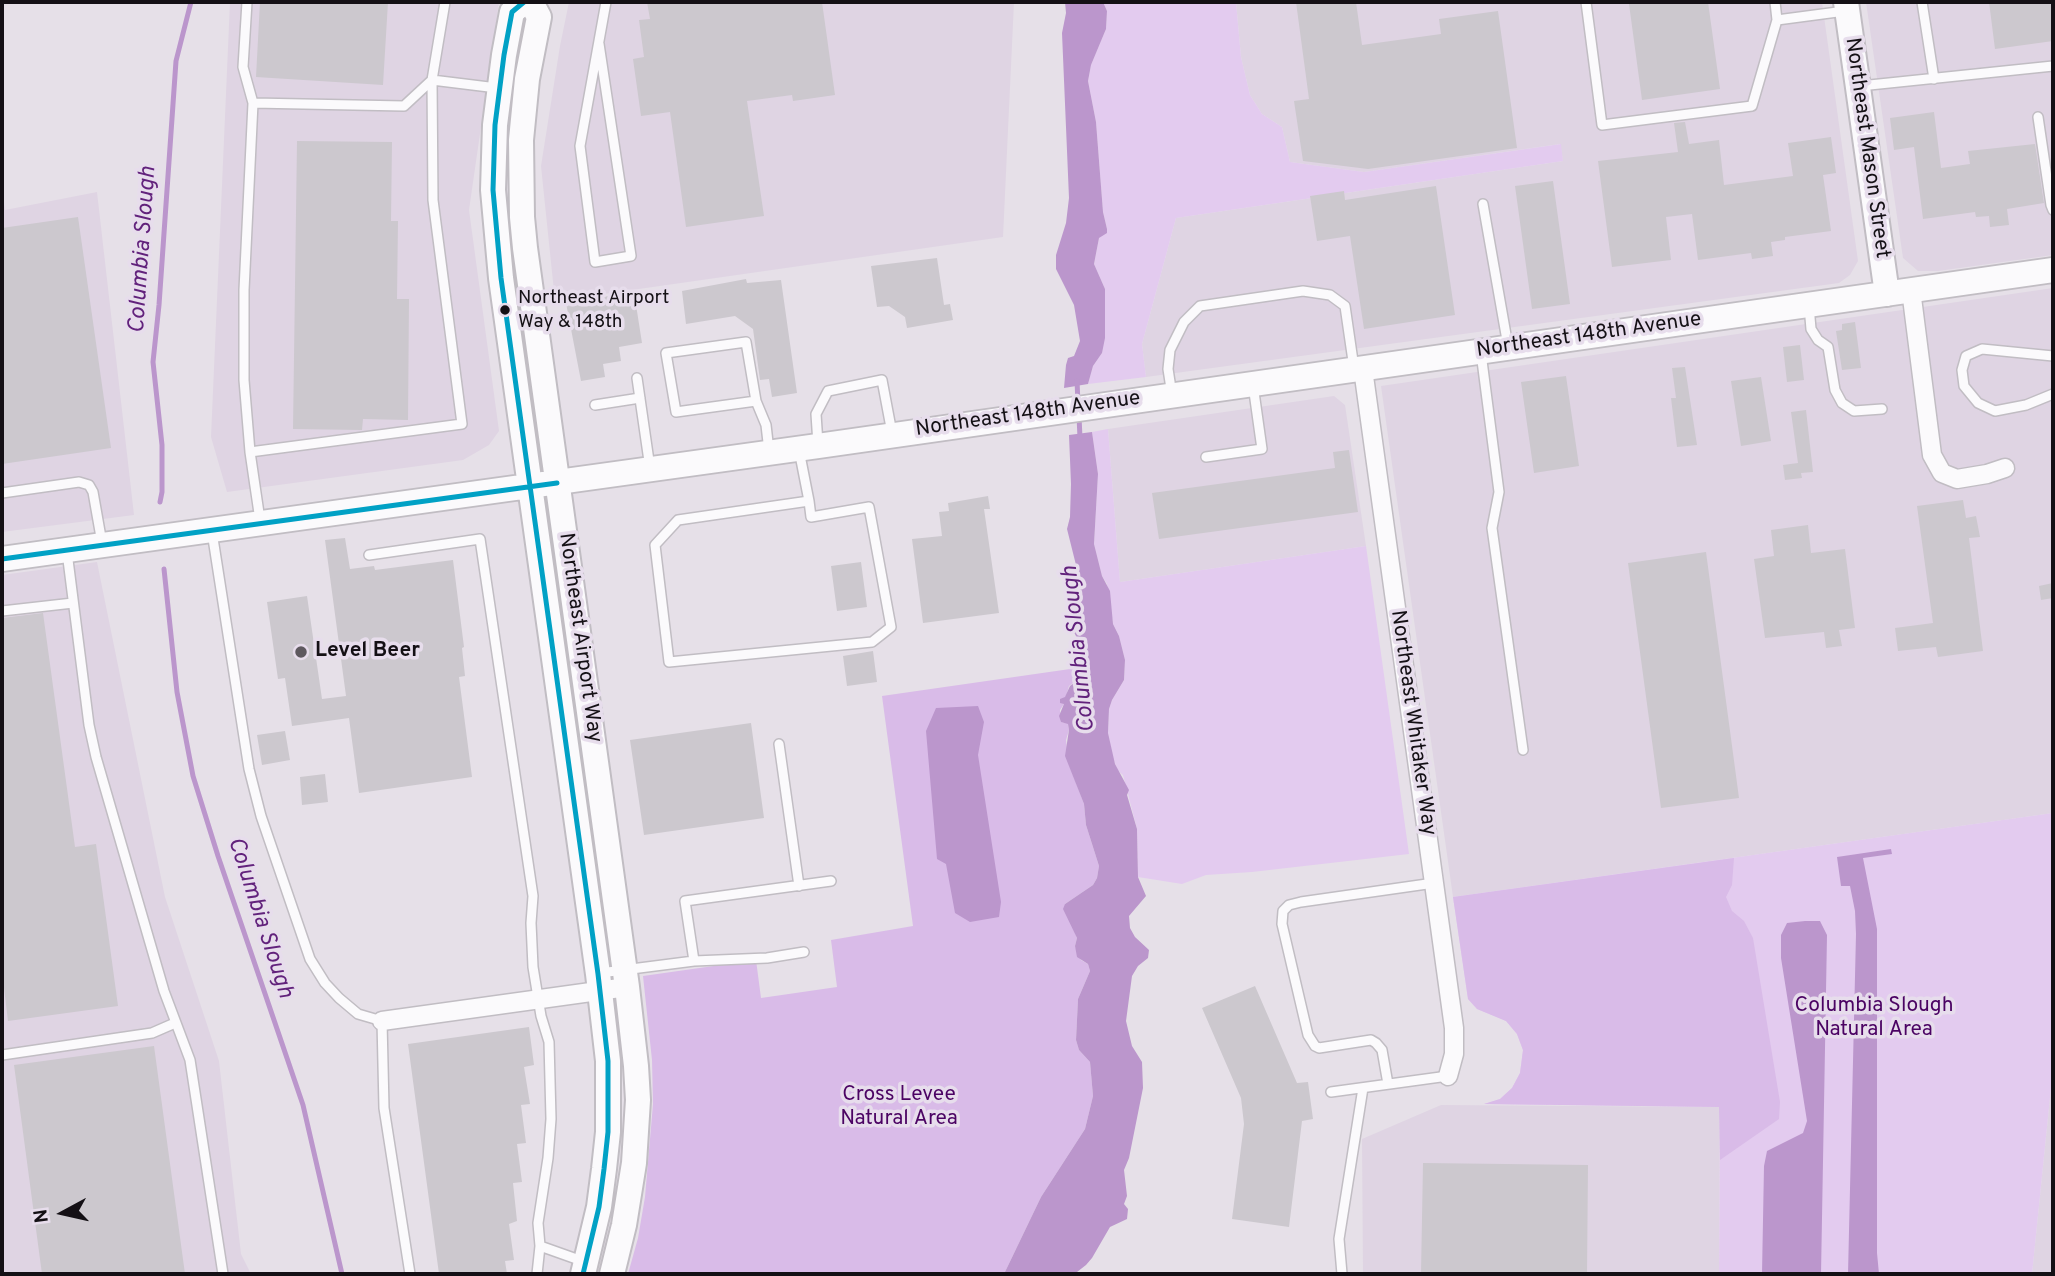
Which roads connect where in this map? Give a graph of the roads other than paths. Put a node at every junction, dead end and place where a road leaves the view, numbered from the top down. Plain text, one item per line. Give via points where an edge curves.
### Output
1 (247, 2) edge
2 (445, 2) edge
3 (524, 2) edge
4 (531, 2) edge
5 (606, 2) edge
6 (1586, 2) edge
7 (1775, 2) edge
8 (1922, 2) edge
9 (1846, 6) edge
10 (1777, 20) junction
11 (599, 44) junction
12 (2053, 66) edge
13 (1934, 79) junction
14 (432, 80) junction
15 (1857, 86) junction
16 (499, 89) junction
17 (253, 103) junction
18 (2038, 117) dead end
19 (1483, 204) dead end
20 (2053, 210) edge
21 (2053, 270) edge
22 (1911, 290) junction
23 (1886, 293) junction
24 (1808, 304) junction
25 (1508, 348) junction
26 (1480, 352) junction
27 (2053, 356) edge
28 (1359, 369) junction
29 (637, 378) dead end
30 (1253, 384) junction
31 (2053, 394) edge
32 (1172, 395) junction
33 (640, 398) junction
34 (756, 401) junction
35 (595, 405) dead end
36 (1882, 409) dead end
37 (892, 434) junction
38 (809, 447) junction
39 (250, 452) junction
40 (769, 453) junction
41 (1206, 457) dead end
42 (2005, 468) dead end
43 (650, 470) junction
44 (557, 482) junction
45 (530, 486) junction
46 (2, 493) edge
47 (809, 501) junction
48 (260, 524) junction
49 (212, 530) junction
50 (103, 545) junction
51 (66, 550) junction
52 (369, 555) dead end
53 (2, 559) edge
54 (73, 603) junction
55 (2, 611) edge
56 (779, 744) dead end
57 (1523, 750) dead end
58 (831, 881) dead end
59 (1434, 883) junction
60 (799, 886) junction
61 (804, 952) dead end
62 (694, 961) junction
63 (626, 979) junction
64 (599, 982) junction
65 (538, 998) junction
66 (382, 1021) junction
67 (174, 1023) junction
68 (2, 1055) edge
69 (1448, 1076) joint
70 (1388, 1084) junction
71 (1363, 1088) junction
72 (1331, 1093) dead end
73 (540, 1246) junction
74 (585, 1269) edge
75 (223, 1274) edge
76 (410, 1274) edge
77 (537, 1274) edge
78 (612, 1274) edge
79 (1342, 1274) edge

1 - 17 lane via 243,67
2 - 14 lane
3 - 16 main road, Northeast Airport Way via 512,12
4 - 44 main road, Northeast Airport Way via 539,17 523,109 522,217
5 - 11 lane
6 - 10 lane via 1602,125 1752,106
7 - 10 lane
8 - 13 lane
9 - 10 lane
9 - 15 main road, Northeast Mason Street
11 - 11 lane via 580,145 595,262 631,256
12 - 13 lane
13 - 15 lane
14 - 16 lane
14 - 17 lane via 404,106
14 - 39 lane via 433,200 462,424
15 - 23 main road, Northeast Mason Street
16 - 45 main road, Northeast Airport Way via 493,158 496,233
17 - 39 lane via 244,303
18 - 20 lane
19 - 25 lane
21 - 22 main road, Northeast 148th Avenue
22 - 23 main road, Northeast 148th Avenue
22 - 42 street via 1932,455 1942,473 1957,479
23 - 24 main road, Northeast 148th Avenue
24 - 25 main road, Northeast 148th Avenue
24 - 36 lane via 1811,329 1828,347 1835,390 1842,402 1854,411
25 - 26 main road, Northeast 148th Avenue
26 - 28 main road, Northeast 148th Avenue
26 - 57 lane via 1499,492 1492,528
27 - 31 lane via 1982,349 1966,356 1962,370 1964,386 1978,403 1995,411
28 - 30 main road, Northeast 148th Avenue
28 - 32 lane via 1345,306 1330,295 1303,291 1200,306 1184,322 1170,350
28 - 59 street, Northeast Whitaker Way
29 - 33 lane
30 - 32 main road, Northeast 148th Avenue
30 - 41 lane via 1262,449
32 - 37 main road, Northeast 148th Avenue
33 - 35 lane
33 - 43 lane
34 - 34 lane via 746,342 666,353 676,412
34 - 40 lane via 766,425
37 - 38 main road, Northeast 148th Avenue
37 - 38 lane via 882,380 828,391 816,414
38 - 40 main road, Northeast 148th Avenue
38 - 47 lane
39 - 48 lane
40 - 43 main road, Northeast 148th Avenue
43 - 44 main road, Northeast 148th Avenue
44 - 45 main road, Northeast 148th Avenue
44 - 63 main road, Northeast Airport Way
45 - 48 main road, Northeast 148th Avenue
45 - 64 main road, Northeast Airport Way
46 - 50 lane via 79,482 89,485
47 - 47 lane via 678,520 655,545 669,662 872,642 891,627 869,507 811,517
48 - 49 main road, Northeast 148th Avenue
49 - 50 main road, Northeast 148th Avenue
49 - 66 lane via 249,769 310,959 339,998 358,1014
50 - 51 main road, Northeast 148th Avenue
51 - 53 main road, Northeast 148th Avenue
51 - 54 lane
52 - 65 lane via 480,539 533,895 531,934
54 - 55 lane
54 - 67 lane via 96,757
56 - 60 lane
58 - 60 lane
59 - 69 street, Northeast Whitaker Way via 1454,1028
59 - 70 lane via 1301,902 1283,911 1308,1035 1319,1048 1376,1043 1382,1050
60 - 62 lane via 685,901
61 - 62 lane
62 - 63 lane
63 - 64 street
63 - 78 main road, Northeast Airport Way via 636,1066 637,1129 630,1196
64 - 65 street
64 - 74 main road, Northeast Airport Way via 608,1061 608,1132 599,1207
65 - 66 street
65 - 73 lane via 549,1042 551,1079 548,1158 538,1223
66 - 76 lane via 384,1108
67 - 68 lane via 152,1033
67 - 75 lane via 194,1077
69 - 70 lane
70 - 71 lane
71 - 72 lane
71 - 79 lane via 1339,1239
73 - 74 lane
73 - 77 lane

